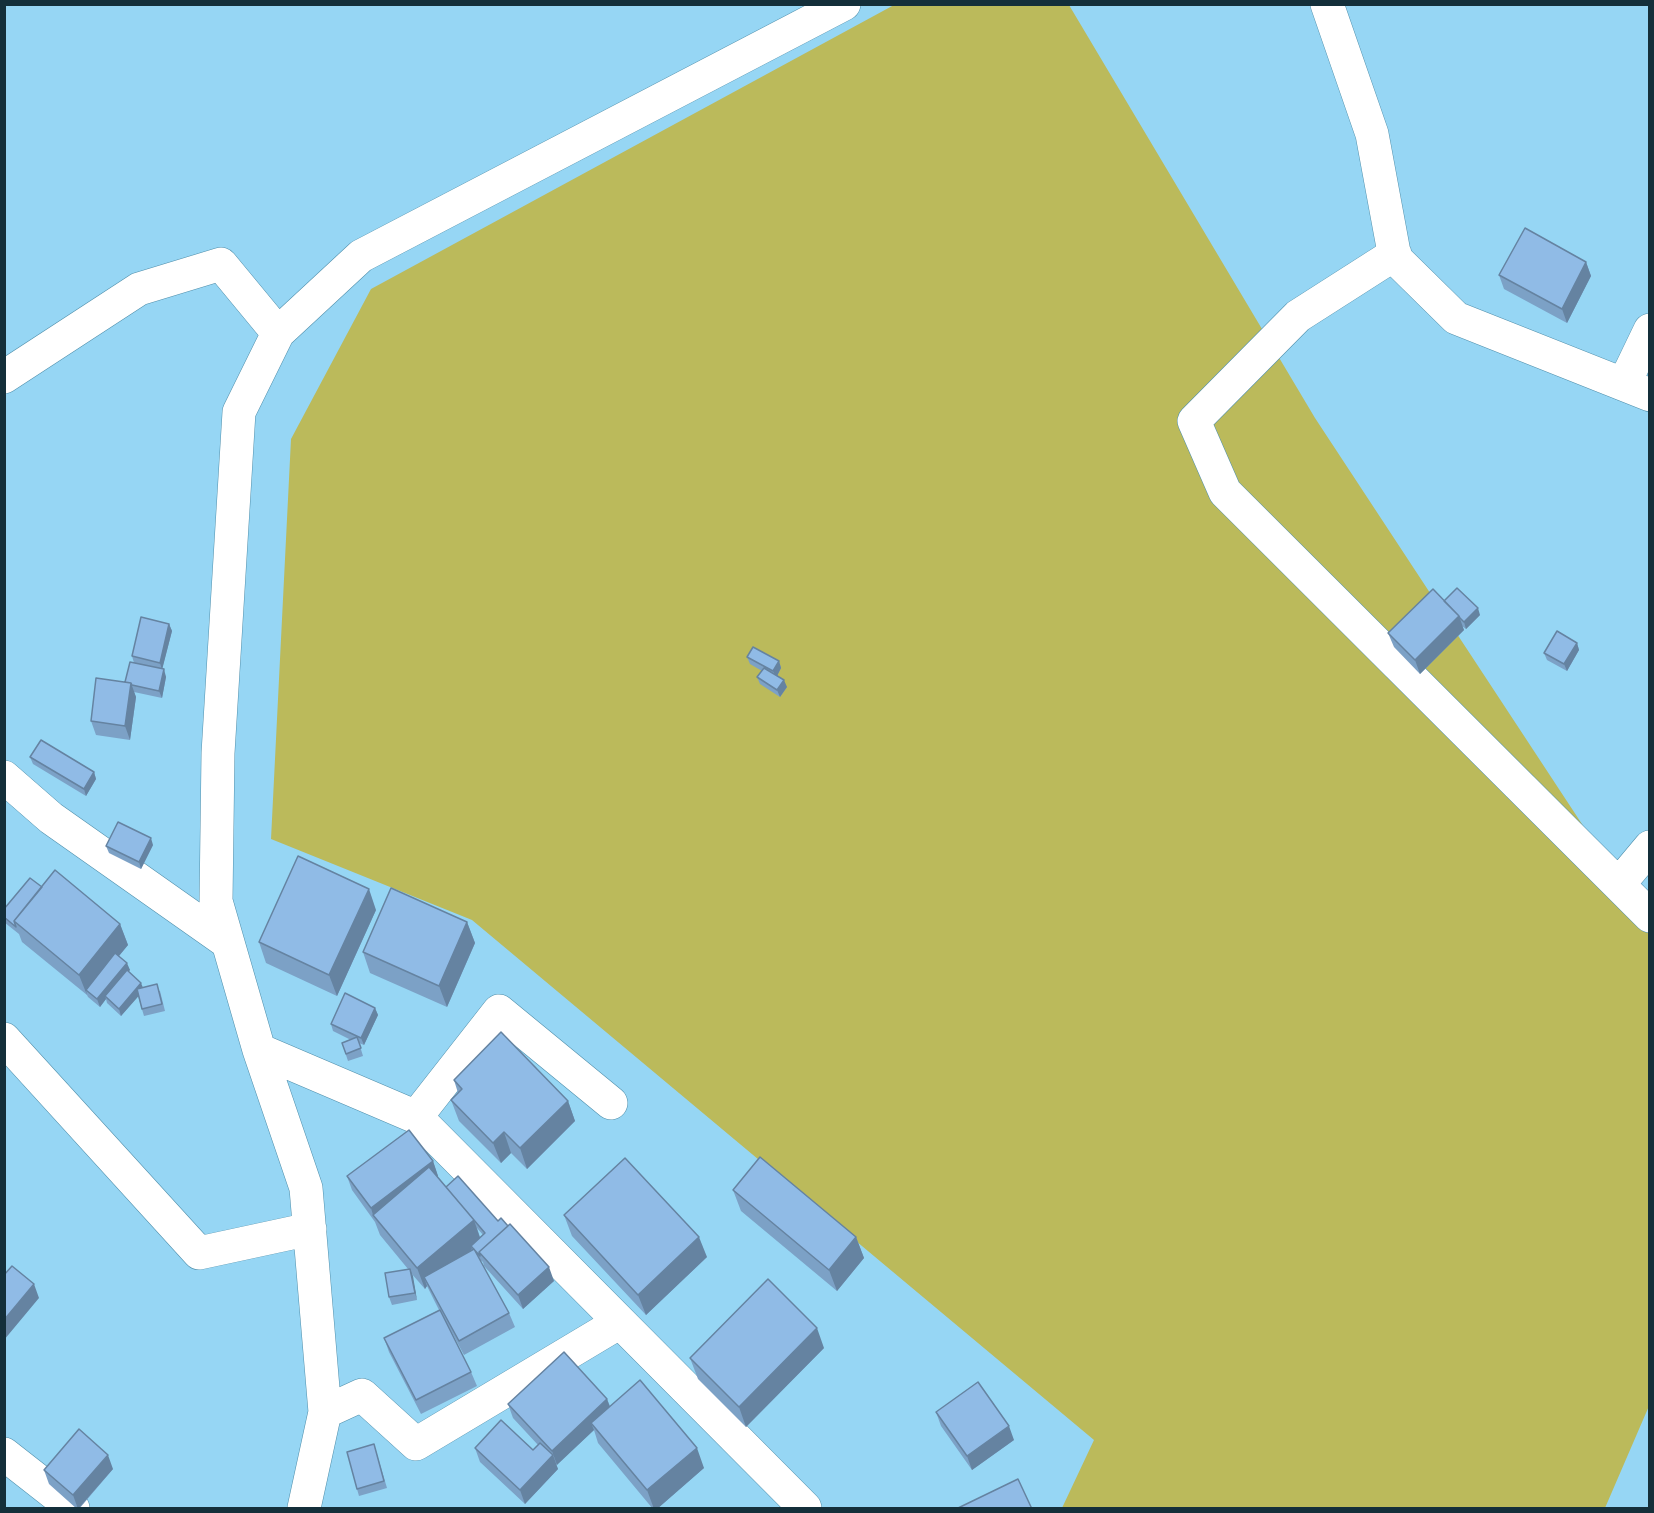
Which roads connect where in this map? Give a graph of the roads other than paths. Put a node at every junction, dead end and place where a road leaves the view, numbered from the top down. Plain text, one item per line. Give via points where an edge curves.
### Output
1 (844, 4) edge
2 (1326, 4) edge
3 (1395, 254) junction
4 (1650, 330) edge
5 (278, 333) junction
6 (4, 377) edge
7 (1637, 390) edge
8 (4, 777) edge
9 (1650, 847) edge
10 (1619, 884) junction
11 (1650, 916) edge
12 (227, 942) junction
13 (4, 1039) edge
14 (259, 1050) junction
15 (611, 1103) dead end
16 (416, 1117) junction
17 (310, 1229) junction
18 (620, 1322) junction
19 (325, 1412) junction
20 (4, 1454) edge
21 (73, 1509) edge
22 (304, 1509) edge
23 (805, 1509) edge

1 - 5 street via 361,256
2 - 3 street via 1372,134
3 - 7 street via 1456,318
3 - 10 street via 1298,316 1194,421 1225,492
4 - 7 street
5 - 6 street via 221,264 139,289
5 - 12 street via 239,412 218,753 216,901
8 - 12 street via 51,818
9 - 10 street
10 - 11 street
12 - 14 street
13 - 17 street via 199,1253
14 - 16 street
14 - 17 street via 306,1188
15 - 16 street via 499,1011
16 - 18 street
17 - 19 street
18 - 19 street via 416,1444 362,1395
18 - 23 street
19 - 22 street
20 - 21 street

